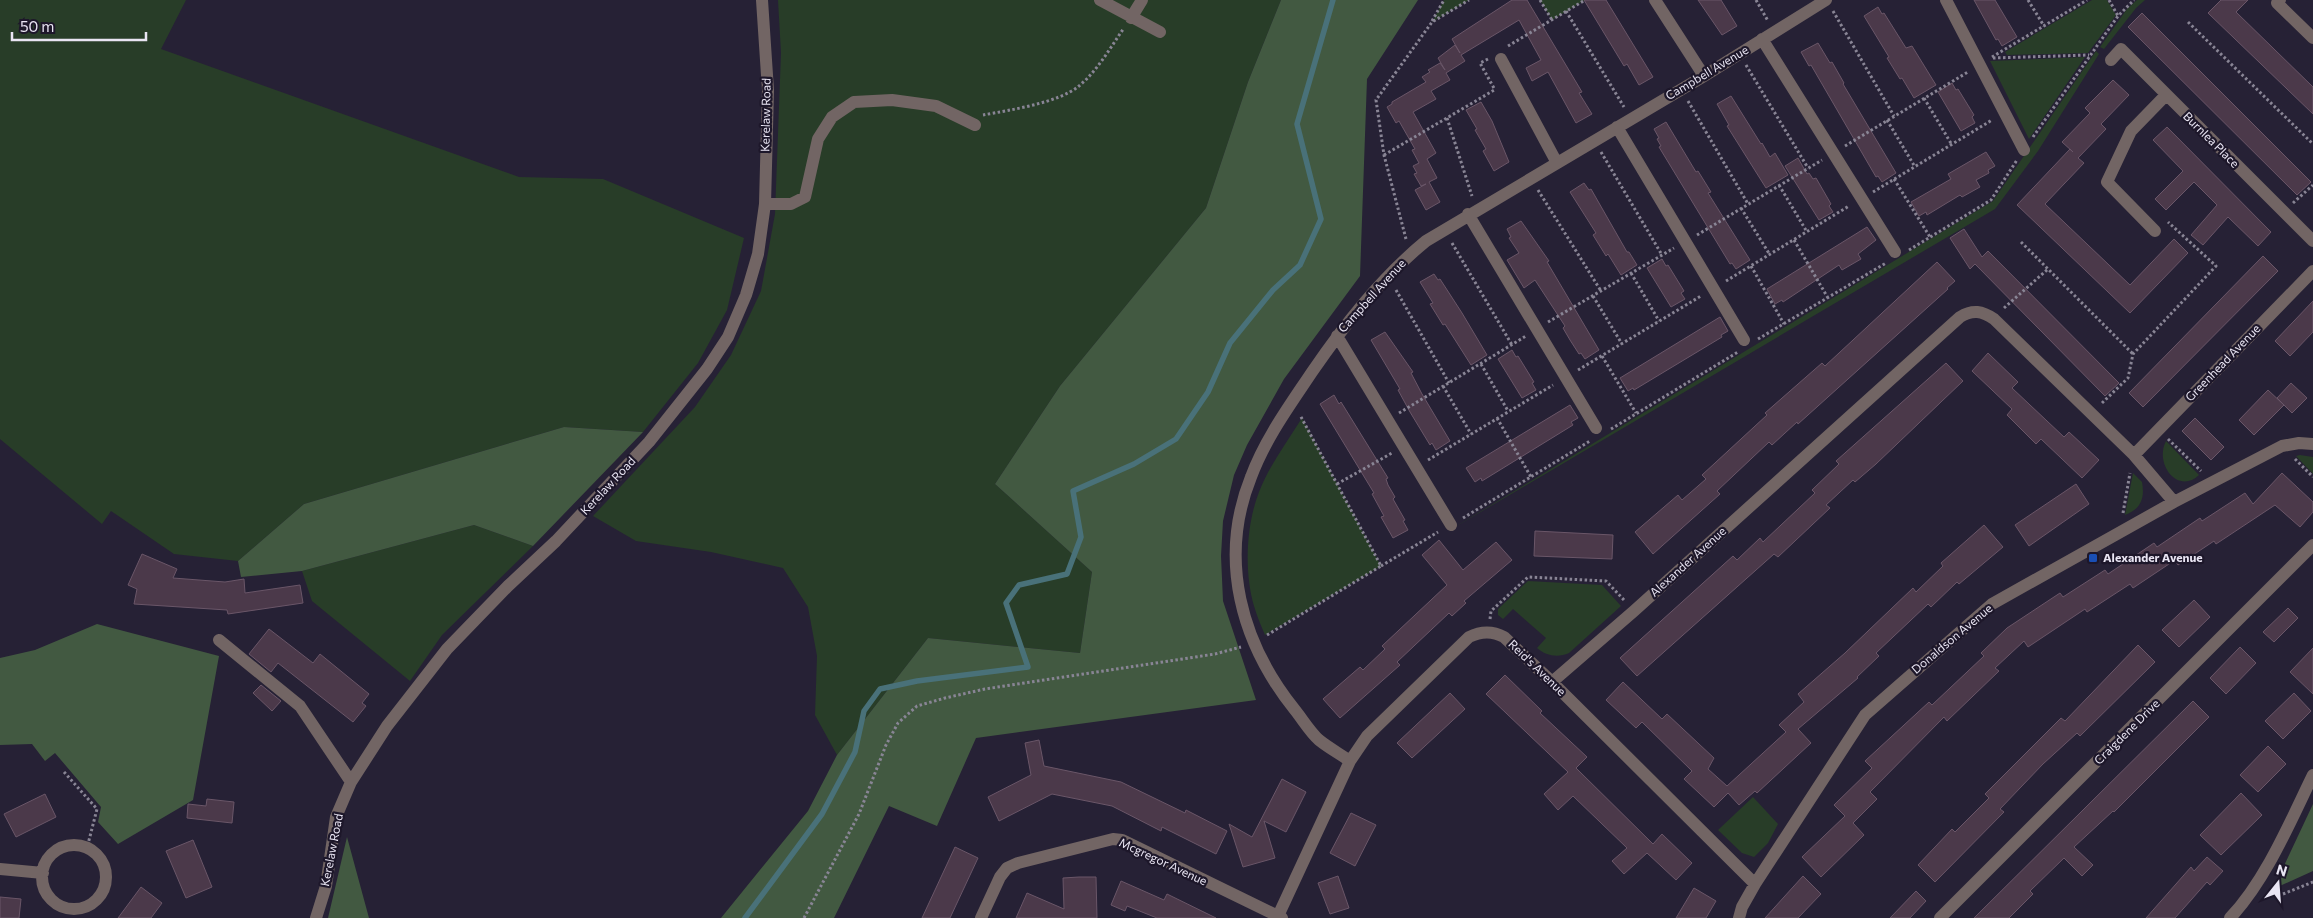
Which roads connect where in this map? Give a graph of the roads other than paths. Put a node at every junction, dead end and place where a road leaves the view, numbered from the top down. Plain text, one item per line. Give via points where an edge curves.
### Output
1 (762, 0) edge
2 (1100, 0) edge
3 (1142, 0) edge
4 (1655, 0) edge
5 (1946, 0) edge
6 (2280, 0) edge
7 (1828, 4) edge
8 (1131, 18) junction
9 (1160, 32) dead end
10 (2313, 38) edge
11 (1762, 39) junction
12 (1500, 54) road end
13 (2110, 60) dead end
14 (1704, 76) junction
15 (2166, 95) junction
16 (975, 126) dead end
17 (1617, 127) junction
18 (2024, 150) road end
19 (1557, 163) junction
20 (765, 204) junction
21 (1472, 212) junction
22 (2155, 231) road end
23 (2313, 241) edge
24 (1897, 255) road end
25 (2313, 271) edge
26 (1337, 336) junction
27 (1746, 344) road end
28 (1599, 433) road end
29 (2313, 444) edge
30 (2134, 455) junction
31 (2174, 502) junction
32 (1451, 525) road end
33 (2313, 546) edge
34 (219, 640) dead end
35 (1552, 682) junction
36 (1350, 761) junction
37 (2313, 775) edge
38 (352, 782) junction
39 (0, 869) edge
40 (43, 873) junction
41 (1755, 884) junction
42 (71, 913) edge
43 (1280, 917) edge
44 (316, 918) edge
45 (981, 918) edge
46 (1739, 918) edge
47 (1940, 918) edge
48 (2230, 918) edge

1 - 20 street, Kerelaw Road via 768,90
2 - 8 street
3 - 8 street
4 - 14 street
5 - 18 street via 1985,61 2005,113
6 - 10 street via 2277,3
7 - 11 street, Campbell Avenue
8 - 9 street
11 - 14 street, Campbell Avenue
11 - 24 street
12 - 19 street
13 - 15 street, Burnlea Place via 2121,49
14 - 17 street, Campbell Avenue
15 - 22 street via 2131,131 2108,182
15 - 23 street, Burnlea Place
16 - 20 street via 936,106 892,100 854,102 832,117 818,139 805,197 791,204
17 - 19 street, Campbell Avenue
17 - 27 street
19 - 21 street, Campbell Avenue
20 - 38 street, Kerelaw Road via 758,254 746,295 728,337 707,369 642,449 556,541 446,649 387,726
21 - 26 street, Campbell Avenue via 1410,254
21 - 28 street via 1536,330
25 - 30 street, Greenhead Avenue
26 - 32 street
26 - 36 street, Campbell Avenue via 1292,402 1251,476 1236,533 1236,576 1254,644 1263,664 1318,739
29 - 31 street, Donaldson Avenue via 2282,446
30 - 31 street, Alexander Avenue
30 - 35 street, Alexander Avenue via 1992,318 1969,311
31 - 41 street, Donaldson Avenue via 1992,604 1881,699 1865,715
33 - 47 street, Craigdene Drive
34 - 38 street via 300,706
35 - 36 street, Reid's Avenue via 1504,636 1489,632 1469,637 1367,736
35 - 41 street, Reid's Avenue
36 - 43 street
37 - 48 street via 2250,894
38 - 44 street, Kerelaw Road via 336,817 326,886
39 - 40 street
40 - 42 street via 47,894
40 - 42 street via 47,860 67,846 80,845 95,852 102,861 106,882 97,900
41 - 46 street, Donaldson Avenue
43 - 45 street, Mcgregor Avenue via 1122,840 1113,839 1007,868

